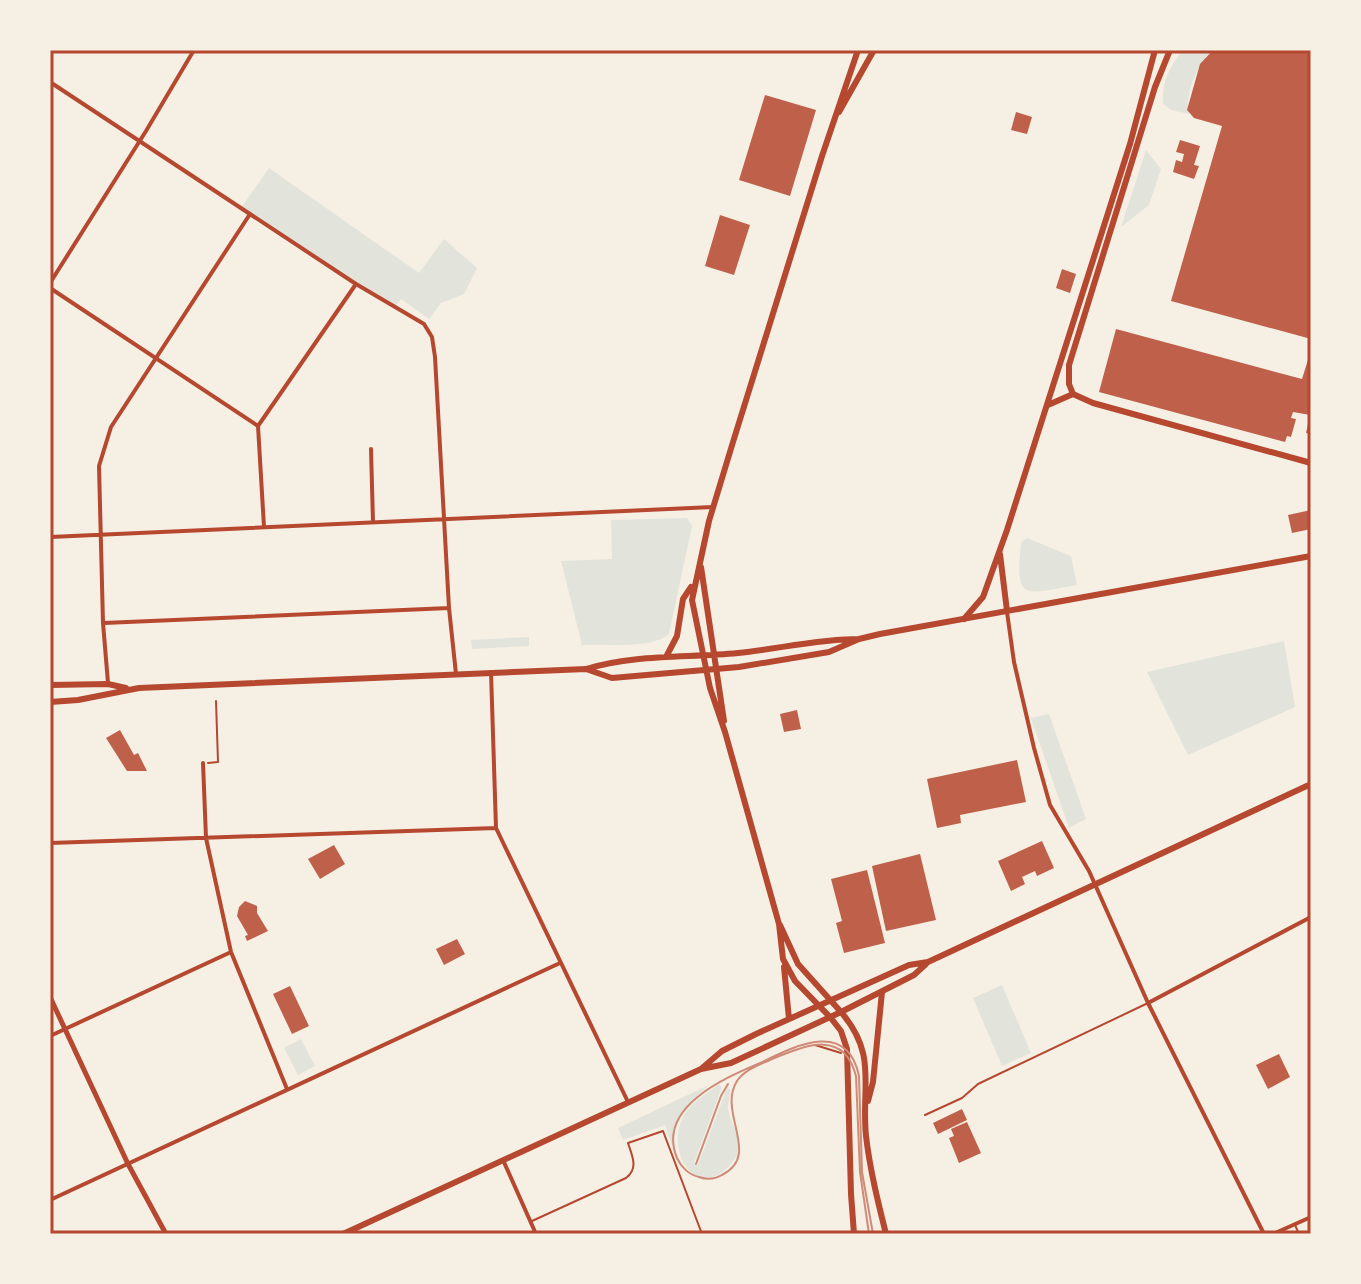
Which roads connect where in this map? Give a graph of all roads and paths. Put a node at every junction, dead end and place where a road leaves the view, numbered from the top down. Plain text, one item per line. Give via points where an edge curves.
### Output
1 (194, 50) edge
2 (858, 50) edge
3 (874, 50) edge
4 (1153, 50) edge
5 (1170, 50) edge
6 (50, 82) edge
7 (140, 141) junction
8 (822, 156) junction
9 (250, 214) junction
10 (356, 284) junction
11 (50, 286) edge
12 (157, 360) junction
13 (1073, 394) junction
14 (1048, 405) junction
15 (258, 426) junction
16 (371, 449) dead end
17 (1311, 463) edge
18 (713, 507) junction
19 (443, 519) junction
20 (373, 522) junction
21 (264, 527) junction
22 (100, 535) junction
23 (50, 537) edge
24 (1001, 547) junction
25 (1311, 556) edge
26 (701, 567) junction
27 (694, 584) junction
28 (449, 608) junction
29 (1007, 611) junction
30 (964, 619) junction
31 (103, 623) junction
32 (859, 639) junction
33 (715, 654) junction
34 (702, 655) junction
35 (666, 657) junction
36 (586, 669) junction
37 (717, 669) junction
38 (706, 671) junction
39 (491, 672) junction
40 (456, 674) junction
41 (108, 684) junction
42 (50, 685) edge
43 (129, 689) junction
44 (216, 701) dead end
45 (50, 702) edge
46 (725, 732) junction
47 (203, 763) joint
48 (1311, 784) edge
49 (496, 828) junction
50 (206, 838) junction
51 (50, 843) edge
52 (1096, 886) junction
53 (1311, 917) edge
54 (779, 924) junction
55 (231, 952) junction
56 (783, 959) junction
57 (928, 962) junction
58 (560, 963) junction
59 (882, 992) junction
60 (50, 997) edge
61 (830, 1001) junction
62 (1148, 1003) junction
63 (818, 1006) junction
64 (841, 1012) junction
65 (830, 1017) junction
66 (789, 1019) junction
67 (66, 1029) junction
68 (50, 1036) edge
69 (815, 1045) dead end
70 (843, 1053) dead end
71 (701, 1069) junction
72 (287, 1089) junction
73 (628, 1102) junction
74 (925, 1115) dead end
75 (865, 1116) junction
76 (503, 1160) junction
77 (128, 1164) junction
78 (50, 1200) edge
79 (1311, 1217) edge
80 (530, 1222) junction
81 (1295, 1225) junction
82 (166, 1234) edge
83 (343, 1234) edge
84 (536, 1234) edge
85 (702, 1234) edge
86 (854, 1234) edge
87 (886, 1234) edge
88 (1264, 1234) edge
89 (1273, 1234) edge
90 (1299, 1234) edge

1 - 7 street
2 - 8 main road
3 - 8 main road via 838,113
4 - 14 main road
5 - 13 main road via 1069,365
6 - 7 street
7 - 9 street
7 - 11 street
8 - 18 main road
9 - 10 street
9 - 12 street
10 - 15 street
10 - 19 street via 424,324 432,337
11 - 12 street
12 - 15 street
12 - 22 street via 111,427 99,466
13 - 14 main road
13 - 17 main road
14 - 24 main road
15 - 21 street
16 - 20 street
18 - 19 street
18 - 26 main road
19 - 20 street
19 - 28 street
20 - 21 street
21 - 22 street
22 - 23 street
22 - 31 street
24 - 29 main road
24 - 30 main road via 982,599
25 - 29 main road
26 - 27 main road
26 - 33 main road
27 - 34 main road via 692,608
27 - 35 main road via 683,599 677,636
28 - 31 street
28 - 40 street
29 - 30 main road
29 - 52 street via 1011,648 1050,805
30 - 32 main road
31 - 41 street
32 - 33 main road
32 - 37 main road via 801,659
33 - 34 main road
33 - 37 main road
34 - 35 main road
34 - 38 main road
35 - 36 main road via 611,661
36 - 38 main road via 612,678
36 - 39 main road
37 - 38 main road
37 - 46 main road
38 - 46 main road
39 - 40 main road
39 - 49 street
40 - 43 main road
41 - 42 main road
41 - 43 main road
43 - 45 main road
44 - 47 path via 218,762
46 - 54 main road
47 - 50 street
48 - 52 main road
49 - 50 street
49 - 58 street
50 - 51 street
50 - 55 street
52 - 57 main road
52 - 62 street
53 - 62 street
54 - 56 main road
54 - 61 main road via 798,964
55 - 67 street
55 - 72 street
56 - 63 main road
56 - 66 main road
57 - 59 main road
57 - 61 main road via 909,965
58 - 72 street
58 - 73 street
59 - 64 main road
59 - 75 main road
60 - 67 street
61 - 63 main road
61 - 64 main road
62 - 74 lane
62 - 88 street
63 - 65 main road
63 - 66 main road
64 - 65 main road
64 - 75 main road via 864,1050
65 - 71 main road via 731,1063
65 - 86 main road via 847,1049
66 - 71 main road via 722,1051
67 - 68 street
67 - 77 street
69 - 70 path
71 - 73 main road
72 - 77 street
73 - 76 main road
75 - 87 main road via 872,1179
76 - 80 street
76 - 83 main road
77 - 78 street
77 - 82 street
79 - 81 street
80 - 84 street
80 - 85 lane via 626,1178 634,1170 628,1143 663,1131
81 - 89 street
81 - 90 lane

